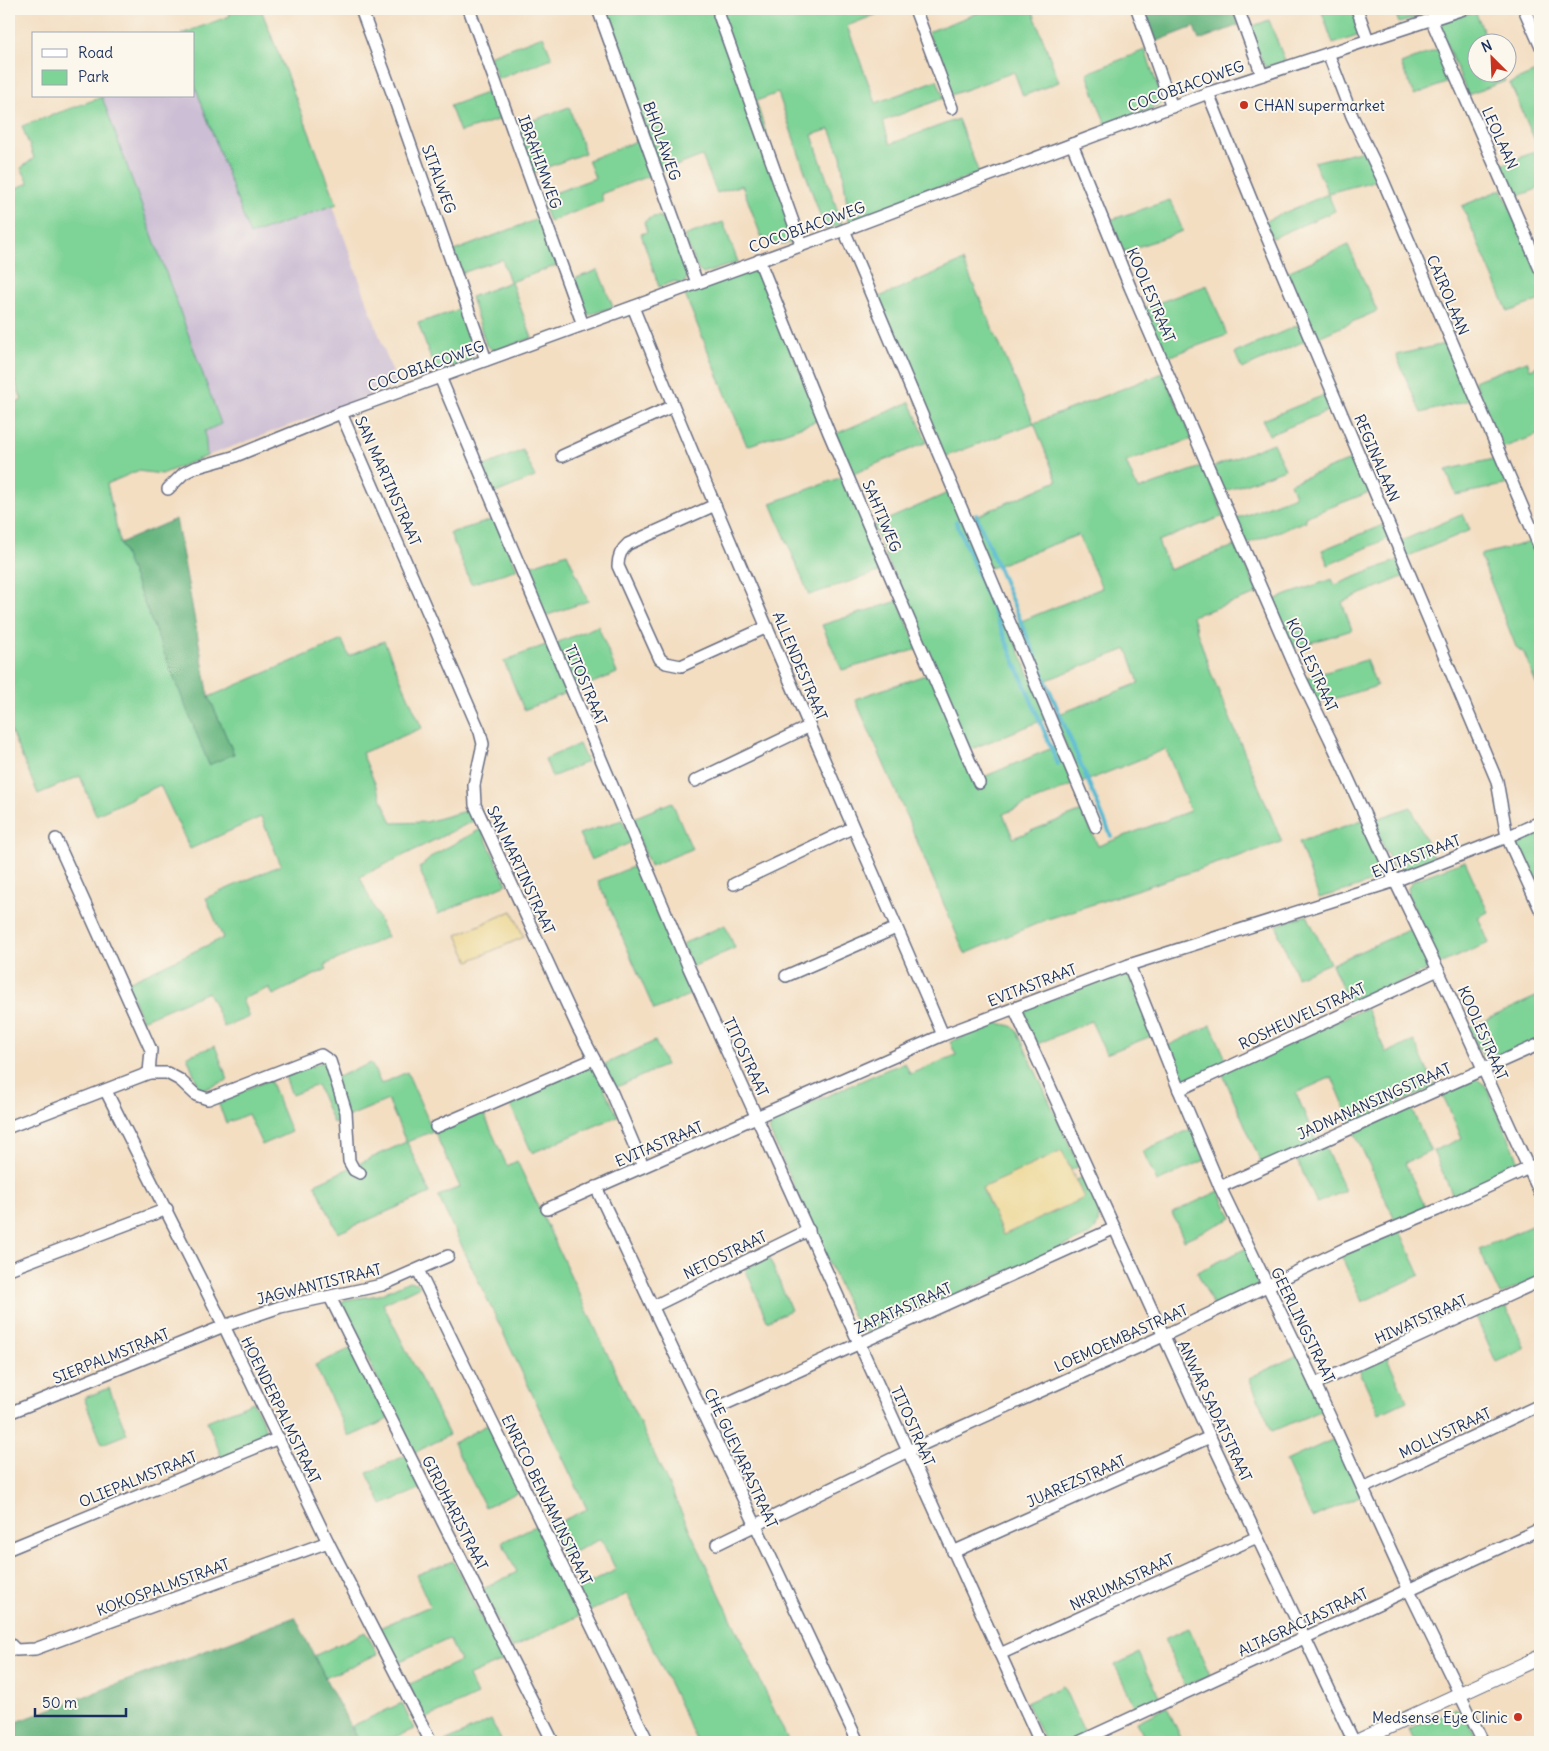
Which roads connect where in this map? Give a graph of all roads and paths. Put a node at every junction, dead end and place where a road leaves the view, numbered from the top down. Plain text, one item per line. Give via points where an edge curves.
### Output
1 (360, 9) edge
2 (469, 9) edge
3 (598, 9) edge
4 (915, 9) edge
5 (1137, 9) edge
6 (1238, 9) edge
7 (1357, 9) edge
8 (1463, 9) edge
9 (1524, 9) edge
10 (719, 15) dead end
11 (1432, 19) junction
12 (1368, 40) junction
13 (1540, 45) edge
14 (1328, 53) junction
15 (1262, 76) junction
16 (1208, 94) junction
17 (1172, 107) junction
18 (952, 108) dead end
19 (1072, 144) junction
20 (844, 230) junction
21 (801, 244) junction
22 (759, 260) junction
23 (1540, 269) edge
24 (697, 283) junction
25 (633, 307) junction
26 (584, 325) junction
27 (486, 360) junction
28 (440, 377) junction
29 (673, 406) junction
30 (342, 413) junction
31 (562, 456) dead end
32 (168, 488) dead end
33 (715, 505) junction
34 (1540, 548) edge
35 (768, 627) junction
36 (810, 726) junction
37 (695, 781) dead end
38 (979, 783) dead end
39 (1540, 822) edge
40 (1096, 827) dead end
41 (852, 828) junction
42 (1507, 837) junction
43 (56, 839) dead end
44 (1394, 881) junction
45 (734, 884) dead end
46 (1540, 909) edge
47 (896, 928) junction
48 (1129, 965) junction
49 (1438, 970) junction
50 (786, 976) dead end
51 (1014, 1008) junction
52 (943, 1035) junction
53 (1540, 1044) edge
54 (594, 1059) junction
55 (1483, 1069) junction
56 (148, 1073) junction
57 (1179, 1090) junction
58 (106, 1091) junction
59 (757, 1118) junction
60 (9, 1127) edge
61 (436, 1127) dead end
62 (1540, 1163) edge
63 (643, 1166) junction
64 (1529, 1168) junction
65 (360, 1173) dead end
66 (596, 1187) junction
67 (1220, 1187) junction
68 (1540, 1193) edge
69 (167, 1209) junction
70 (547, 1209) dead end
71 (1115, 1228) junction
72 (809, 1230) junction
73 (448, 1256) dead end
74 (9, 1269) edge
75 (418, 1270) junction
76 (1540, 1281) edge
77 (1268, 1286) junction
78 (330, 1297) junction
79 (654, 1306) junction
80 (224, 1326) junction
81 (1163, 1336) junction
82 (860, 1344) junction
83 (1315, 1384) junction
84 (1540, 1405) edge
85 (9, 1413) edge
86 (703, 1414) junction
87 (1210, 1437) junction
88 (279, 1438) junction
89 (908, 1451) junction
90 (1363, 1488) junction
91 (755, 1526) junction
92 (1540, 1529) edge
93 (1257, 1536) junction
94 (328, 1542) junction
95 (717, 1544) dead end
96 (9, 1549) edge
97 (954, 1552) junction
98 (1408, 1590) junction
99 (1303, 1638) junction
100 (9, 1643) edge
101 (1000, 1654) junction
102 (1540, 1657) edge
103 (1459, 1694) junction
104 (431, 1742) edge
105 (553, 1742) edge
106 (648, 1742) edge
107 (858, 1742) edge
108 (1040, 1742) edge
109 (1079, 1742) edge
110 (1355, 1742) edge
111 (1484, 1742) edge

1 - 27 street, SITALWEG
2 - 26 street, IBRAHIMWEG
3 - 24 street, BHOLAWEG
4 - 18 street
5 - 17 street
6 - 15 street
7 - 12 street
8 - 11 street, COCOBIACOWEG
9 - 13 street
10 - 21 street
11 - 12 street, COCOBIACOWEG
11 - 23 street, LEOLAAN
12 - 14 street, COCOBIACOWEG
14 - 15 street, COCOBIACOWEG
14 - 34 street, CAIROLAAN via 1352,116 1382,178
15 - 16 street, COCOBIACOWEG
16 - 17 street, COCOBIACOWEG
16 - 42 street, REGINALAAN via 1497,781
17 - 19 street, COCOBIACOWEG
19 - 20 street, COCOBIACOWEG
19 - 44 street, KOOLESTRAAT via 1262,592
20 - 21 street, COCOBIACOWEG
20 - 40 street
21 - 22 street, COCOBIACOWEG
22 - 24 street, COCOBIACOWEG
22 - 38 street, SAHTIWEG via 829,434
24 - 25 street, COCOBIACOWEG
25 - 26 street, COCOBIACOWEG
25 - 29 street, ALLENDESTRAAT
26 - 27 street, COCOBIACOWEG
27 - 28 street, COCOBIACOWEG
28 - 30 street, COCOBIACOWEG
28 - 59 street, TITOSTRAAT via 689,968
29 - 31 street
29 - 33 street, ALLENDESTRAAT
30 - 32 street, COCOBIACOWEG via 233,457 194,468
30 - 54 street, SAN MARTINSTRAAT via 480,732 483,744 474,786 475,805
33 - 35 street, ALLENDESTRAAT
33 - 35 street via 628,544 618,557 618,566 660,659 673,666 681,666
35 - 36 street, ALLENDESTRAAT
36 - 37 street
36 - 41 street, ALLENDESTRAAT
39 - 42 street, EVITASTRAAT
41 - 45 street
41 - 47 street, ALLENDESTRAAT
42 - 44 street, EVITASTRAAT
42 - 46 street, REGINALAAN
43 - 56 street via 151,1050
44 - 48 street, EVITASTRAAT
44 - 49 street, KOOLESTRAAT
47 - 50 street
47 - 52 street, ALLENDESTRAAT
48 - 51 street, EVITASTRAAT
48 - 57 street, GEERLINGSTRAAT
49 - 55 street, KOOLESTRAAT
49 - 57 street, ROSHEUVELSTRAAT
51 - 52 street, EVITASTRAAT
51 - 71 street, ANWAR SADATSTRAAT
52 - 59 street, EVITASTRAAT
53 - 55 street, JADNANANSINGSTRAAT
54 - 61 street
54 - 63 street, SAN MARTINSTRAAT
55 - 64 street, KOOLESTRAAT
55 - 67 street, JADNANANSINGSTRAAT
56 - 58 street
56 - 65 street via 167,1073 196,1095 208,1099 324,1056 330,1061 346,1112 349,1161
57 - 67 street, GEERLINGSTRAAT
58 - 60 street
58 - 69 street, HOENDERPALMSTRAAT
59 - 63 street, EVITASTRAAT
59 - 72 street, TITOSTRAAT
62 - 64 street, LOEMOEMBASTRAAT
63 - 66 street, EVITASTRAAT
64 - 68 street, KOOLESTRAAT
64 - 77 street, LOEMOEMBASTRAAT
66 - 70 street, EVITASTRAAT
66 - 79 street, CHE GUEVARASTRAAT
67 - 77 street, GEERLINGSTRAAT
69 - 74 street
69 - 80 street, HOENDERPALMSTRAAT
71 - 81 street, ANWAR SADATSTRAAT
71 - 82 street, ZAPATASTRAAT
72 - 79 street, NETOSTRAAT
72 - 82 street, TITOSTRAAT
73 - 75 street, JAGWANTISTRAAT
75 - 78 street, JAGWANTISTRAAT via 382,1285
75 - 106 street, ENRICO BENJAMINSTRAAT
76 - 83 street, HIWATSTRAAT
77 - 81 street, LOEMOEMBASTRAAT
77 - 83 street, GEERLINGSTRAAT
78 - 80 street, JAGWANTISTRAAT via 280,1307
78 - 105 street, GIRDHARISTRAAT
79 - 86 street, CHE GUEVARASTRAAT
80 - 85 street, SIERPALMSTRAAT
80 - 88 street, HOENDERPALMSTRAAT
81 - 87 street, ANWAR SADATSTRAAT
81 - 89 street, LOEMOEMBASTRAAT
82 - 86 street, ZAPATASTRAAT
82 - 89 street, TITOSTRAAT
83 - 90 street, GEERLINGSTRAAT
84 - 90 street, MOLLYSTRAAT
86 - 91 street, CHE GUEVARASTRAAT
87 - 93 street, ANWAR SADATSTRAAT
87 - 97 street, JUAREZSTRAAT
88 - 94 street, HOENDERPALMSTRAAT
88 - 96 street, OLIEPALMSTRAAT
89 - 91 street, LOEMOEMBASTRAAT
89 - 97 street, TITOSTRAAT
90 - 98 street, GEERLINGSTRAAT
91 - 95 street, LOEMOEMBASTRAAT
91 - 107 street, CHE GUEVARASTRAAT
92 - 98 street, ALTAGRACIASTRAAT
93 - 99 street, ANWAR SADATSTRAAT
93 - 101 street, NKRUMASTRAAT
94 - 100 street, KOKOSPALMSTRAAT via 35,1649 16,1650
94 - 104 street, HOENDERPALMSTRAAT
97 - 101 street, TITOSTRAAT
98 - 99 street, ALTAGRACIASTRAAT
98 - 103 street, GEERLINGSTRAAT
99 - 109 street, ALTAGRACIASTRAAT
99 - 110 street, ANWAR SADATSTRAAT
101 - 108 street, TITOSTRAAT
102 - 103 street
103 - 110 street
103 - 111 street, GEERLINGSTRAAT

